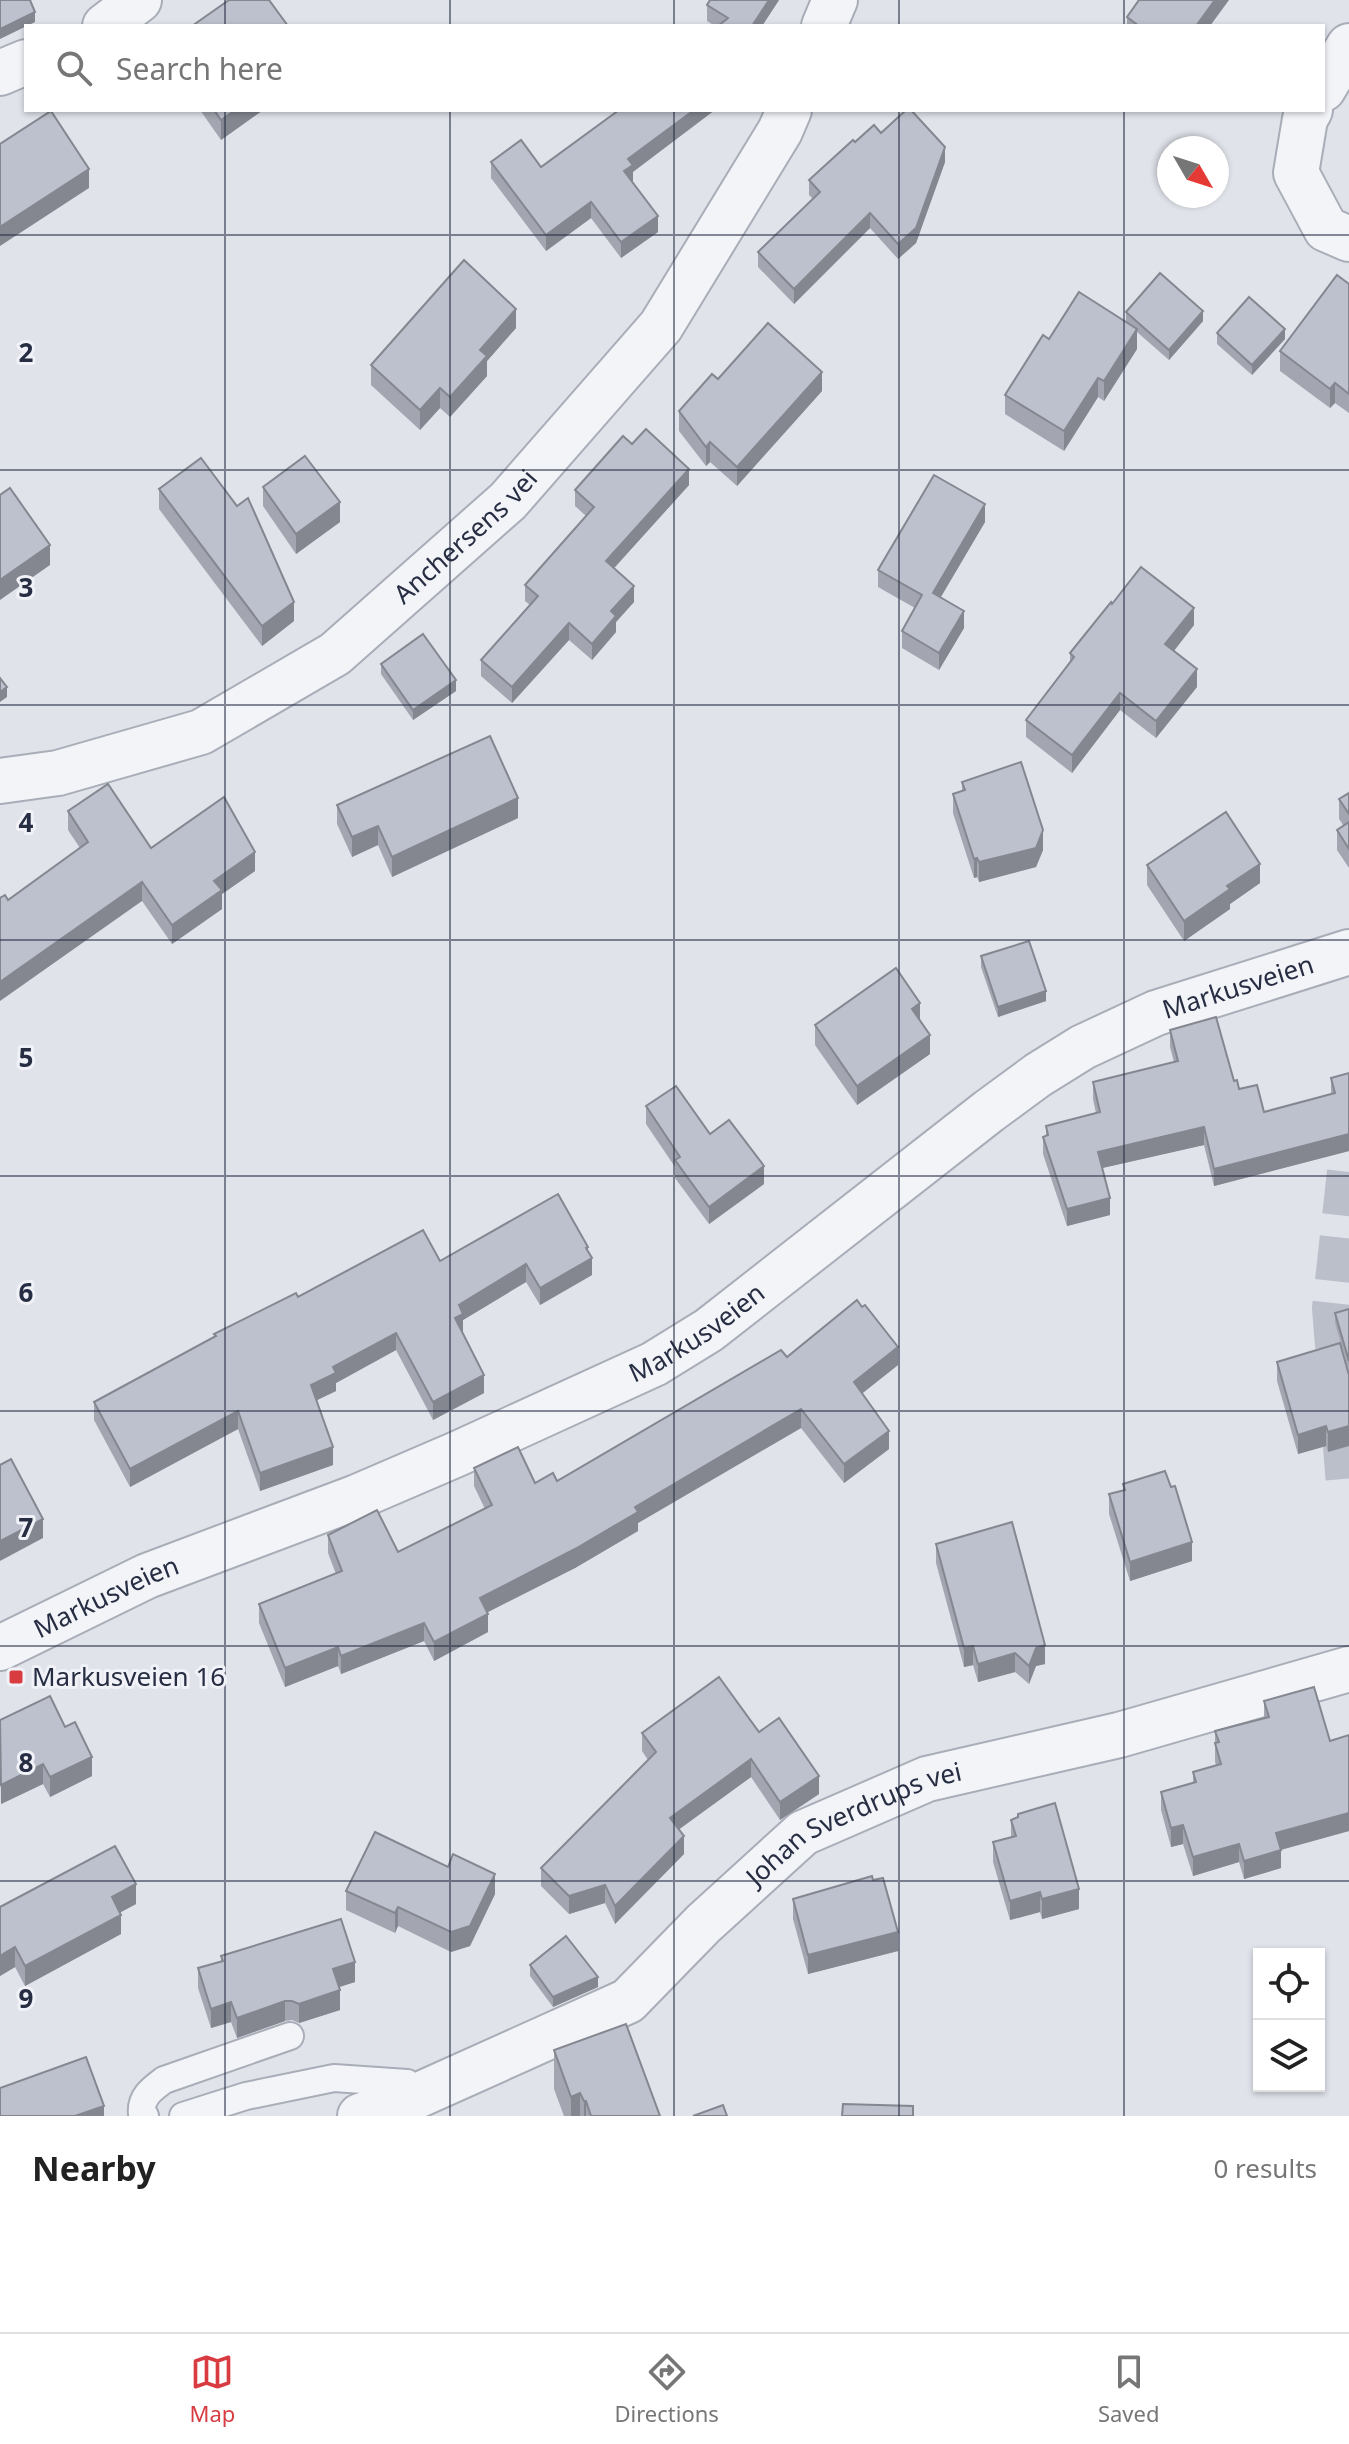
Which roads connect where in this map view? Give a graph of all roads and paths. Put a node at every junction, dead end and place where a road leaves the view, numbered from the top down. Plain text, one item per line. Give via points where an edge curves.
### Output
1 (139, 0) edge
2 (835, 0) edge
3 (108, 24) edge
4 (825, 24) edge
5 (1349, 46) edge
6 (24, 63) edge
7 (0, 73) edge
8 (1325, 86) edge
9 (788, 112) edge
10 (1309, 112) edge
11 (1349, 239) edge
12 (0, 781) edge
13 (1349, 952) edge
14 (0, 1648) edge
15 (1349, 1669) edge
16 (290, 2036) dead end
17 (419, 2095) junction
18 (145, 2116) edge
19 (183, 2116) edge
20 (360, 2116) edge

1 - 3 street
2 - 4 street
5 - 8 street
6 - 7 street
9 - 12 street, Anchersens vei via 661,326 508,501 335,654 201,732 58,773
10 - 11 street via 1296,173 1326,229
13 - 14 street, Markusveien via 1156,1013 1083,1047 989,1111 709,1330 654,1364 372,1491 147,1576
15 - 17 street, Johan Sverdrups vei via 1119,1735 927,1779 803,1833 628,2001
16 - 18 lane via 164,2080 147,2093 141,2105
17 - 19 lane via 407,2083 334,2078 246,2096
17 - 20 street, Johan Sverdrups vei

